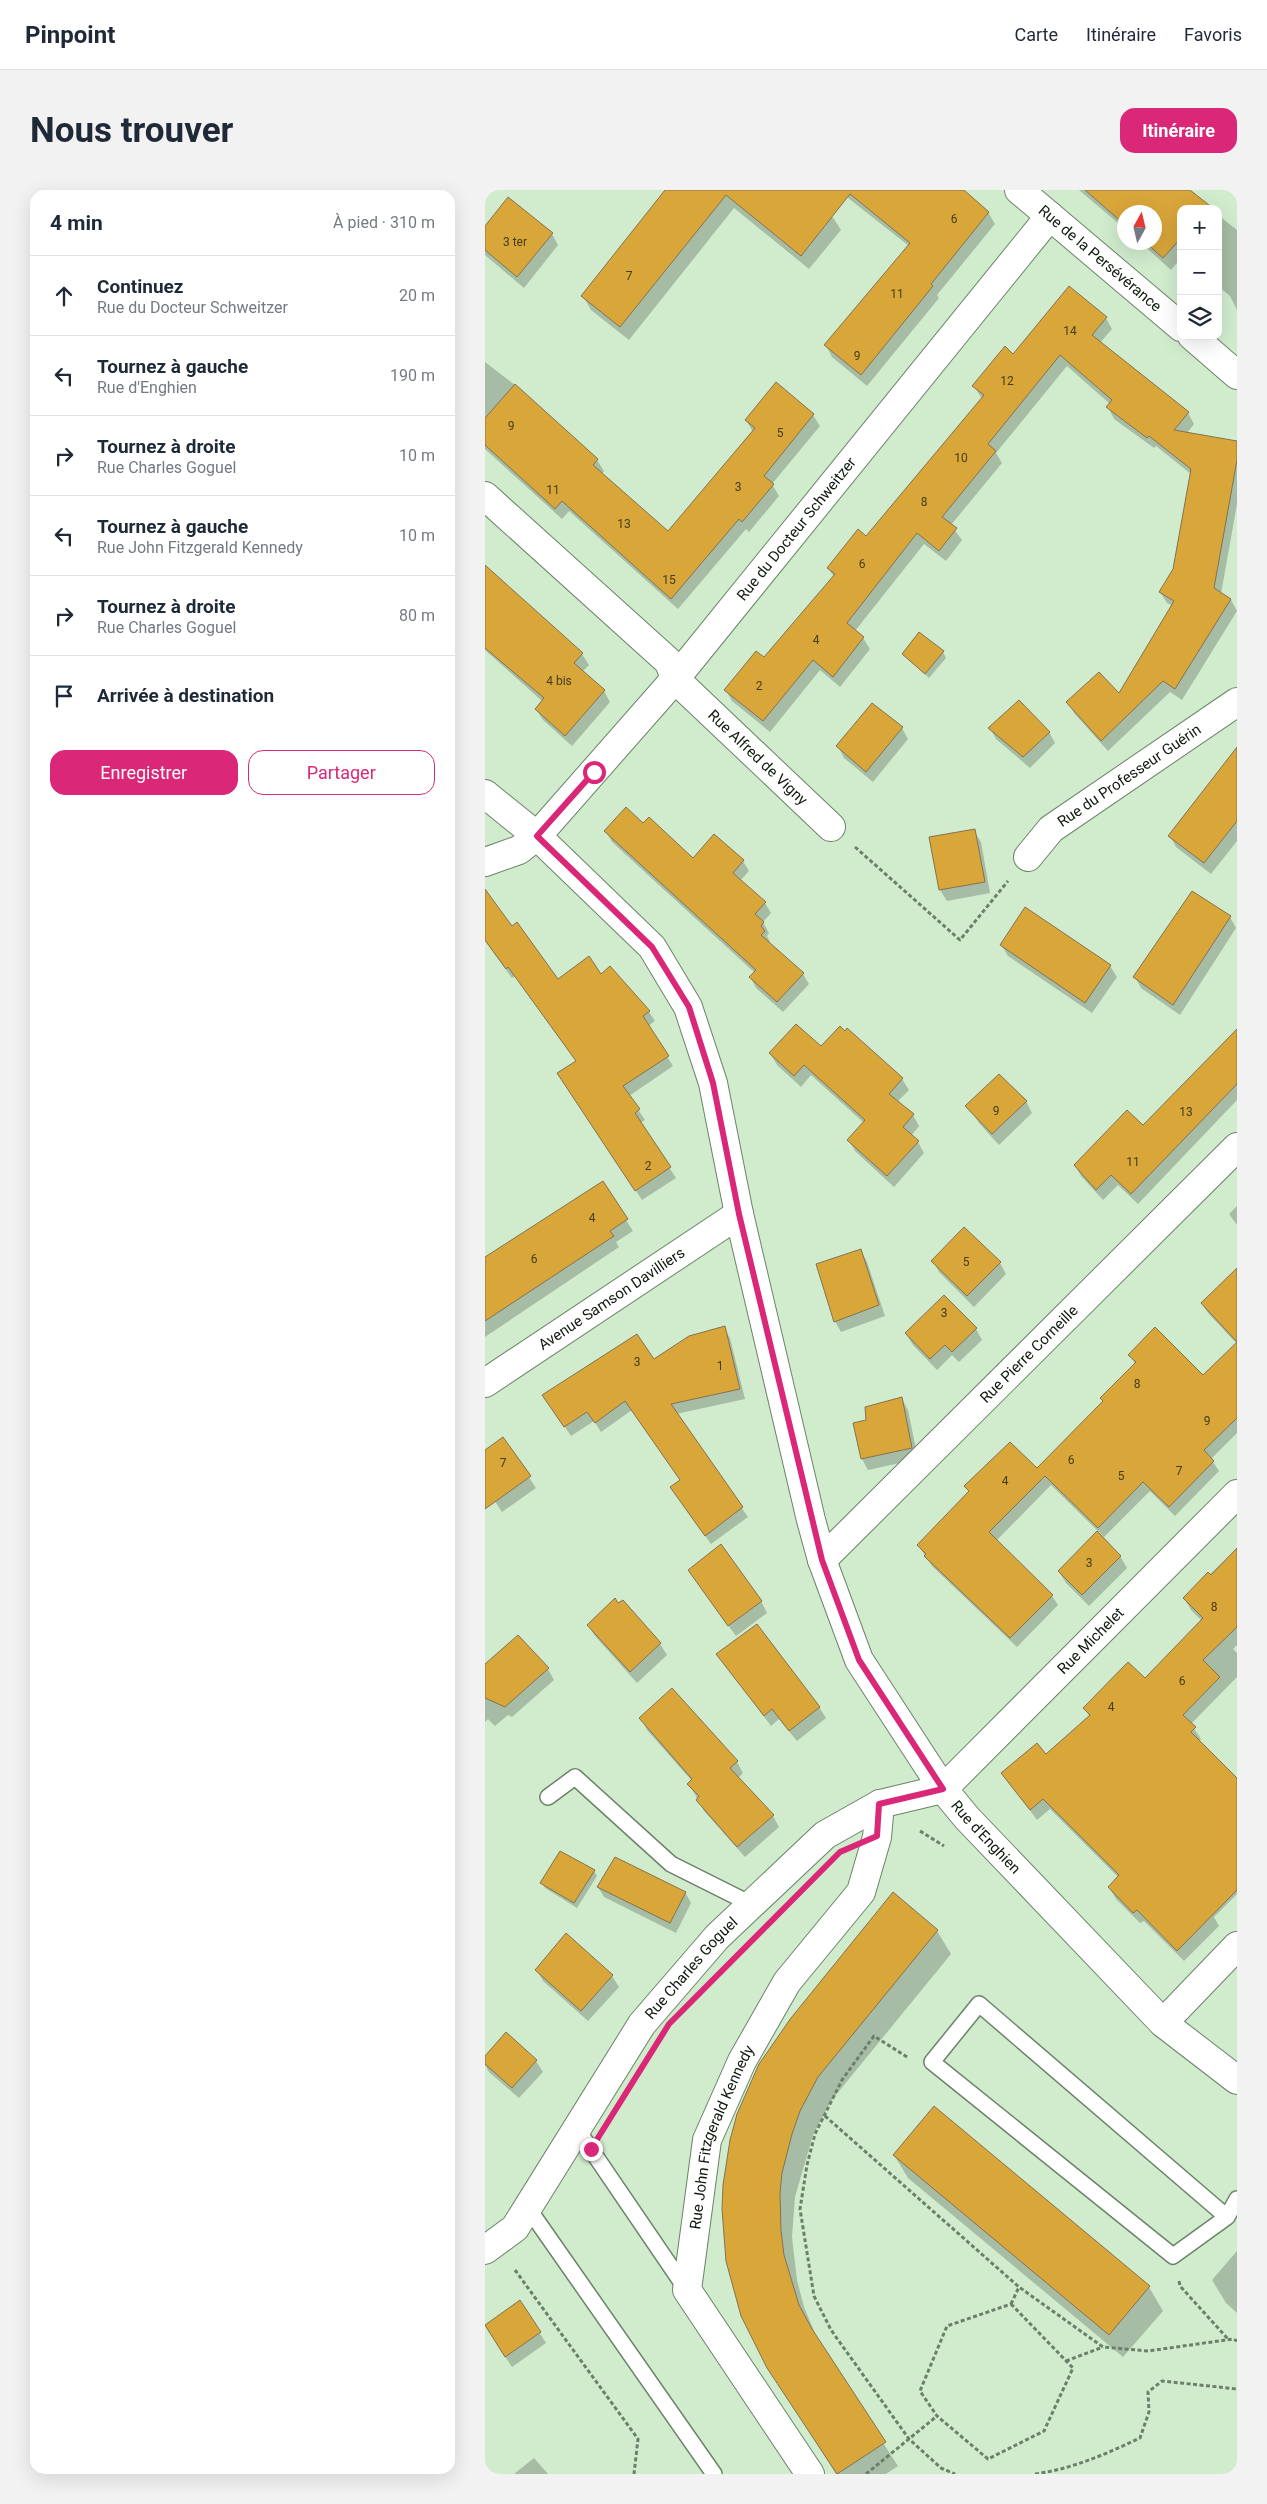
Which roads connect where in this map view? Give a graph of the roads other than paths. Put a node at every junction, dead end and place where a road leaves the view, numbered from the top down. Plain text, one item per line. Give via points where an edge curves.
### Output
1 (1019, 190) edge
2 (1050, 216) junction
3 (1177, 324) edge
4 (1197, 340) edge
5 (1237, 374) edge
6 (485, 496) edge
7 (675, 679) junction
8 (1237, 702) edge
9 (485, 794) edge
10 (831, 827) road end
11 (537, 836) junction
12 (1028, 857) road end
13 (485, 862) edge
14 (1237, 1147) edge
15 (739, 1214) junction
16 (485, 1383) edge
17 (1237, 1494) edge
18 (822, 1560) junction
19 (943, 1789) junction
20 (548, 1797) dead end
21 (879, 1804) junction
22 (751, 1904) junction
23 (1237, 1946) edge
24 (1163, 2023) junction
25 (1237, 2080) edge
26 (577, 2128) junction
27 (1237, 2200) edge
28 (527, 2208) junction
29 (1227, 2217) junction
30 (490, 2247) edge
31 (687, 2290) junction
32 (714, 2474) edge
33 (809, 2474) edge

1 - 2 street, Rue de la Persévérance
2 - 3 street, Rue de la Persévérance
2 - 7 street, Rue du Docteur Schweitzer
4 - 5 street
6 - 7 street, Rue Alfred de Vigny via 669,662
7 - 10 street, Rue Alfred de Vigny
7 - 11 street, Rue du Docteur Schweitzer
8 - 12 street, Rue du Professeur Guérin via 1051,829
9 - 11 street, Rue d'Enghien
11 - 13 street, Rue du Docteur Schweitzer via 519,850
11 - 15 street, Rue d'Enghien via 652,947 689,1007 713,1083
14 - 18 street, Rue Pierre Corneille
15 - 16 street, Avenue Samson Davilliers
15 - 18 street, Rue d'Enghien
17 - 19 street, Rue Michelet
18 - 19 street, Rue d'Enghien via 859,1660
19 - 21 street, Rue Charles Goguel
19 - 24 street, Rue d'Enghien
20 - 22 lane via 575,1776 671,1864
21 - 22 street, Rue Charles Goguel via 825,1835
21 - 31 street, Rue John Fitzgerald Kennedy via 877,1836 861,1892 787,1982 742,2061 707,2140
22 - 26 street, Rue Charles Goguel via 717,1937 642,2024
23 - 24 street
24 - 25 street, Rue d'Enghien
26 - 28 street, Rue Charles Goguel
26 - 31 lane
27 - 29 lane
28 - 30 street, Rue Charles Goguel via 515,2228
28 - 32 lane
29 - 29 lane via 979,2004 932,2062 1173,2256
31 - 33 street

